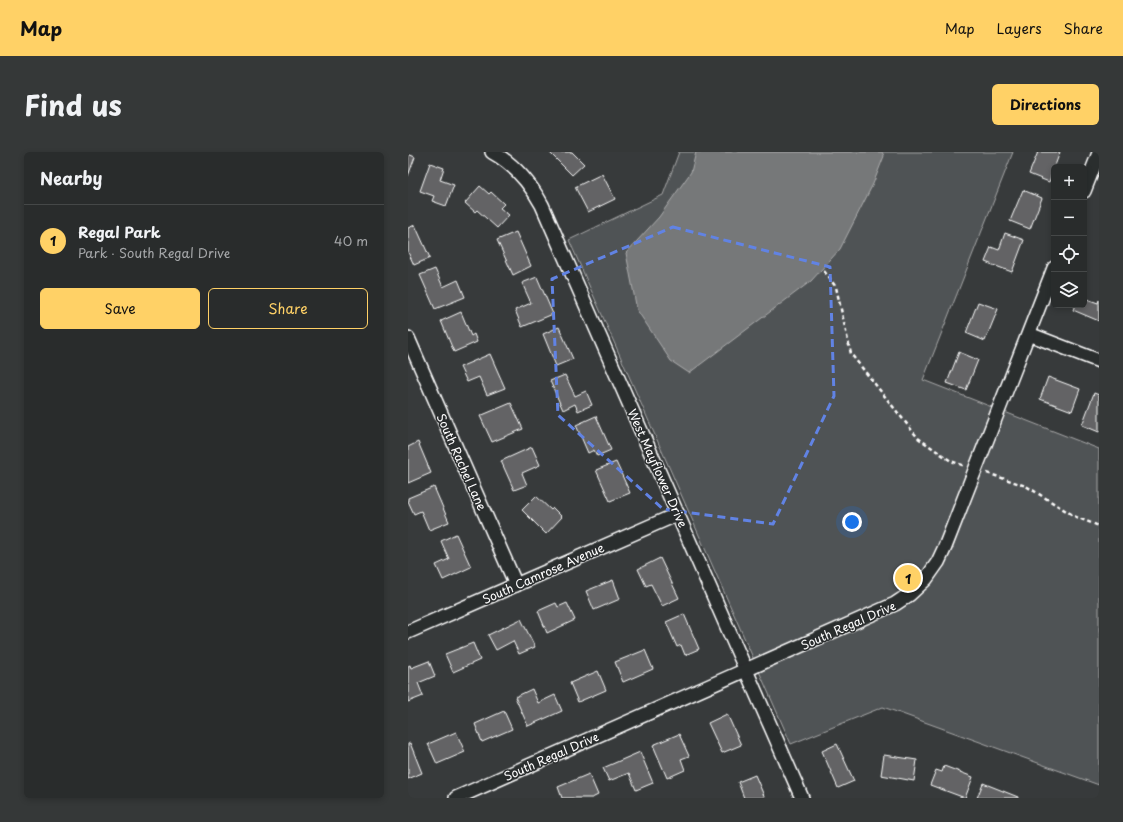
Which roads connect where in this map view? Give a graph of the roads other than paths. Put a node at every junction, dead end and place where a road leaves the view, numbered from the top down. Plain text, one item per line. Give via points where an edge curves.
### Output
1 (492, 152) edge
2 (1099, 153) edge
3 (1096, 171) edge
4 (1087, 186) edge
5 (1052, 272) edge
6 (1028, 334) junction
7 (408, 338) edge
8 (1099, 361) edge
9 (678, 514) junction
10 (516, 585) junction
11 (408, 632) edge
12 (746, 670) junction
13 (456, 798) edge
14 (802, 798) edge

1 - 9 street, West Mayflower Drive via 521,174 542,205
2 - 3 street
3 - 4 street
5 - 6 street, South Regal Drive
6 - 8 street
6 - 12 street, South Regal Drive via 946,547 926,579 895,604
7 - 10 street, South Rachel Lane
9 - 10 street, South Camrose Avenue
9 - 12 street, West Mayflower Drive
10 - 11 street, South Camrose Avenue
12 - 13 street, South Regal Drive
12 - 14 street, West Mayflower Drive

